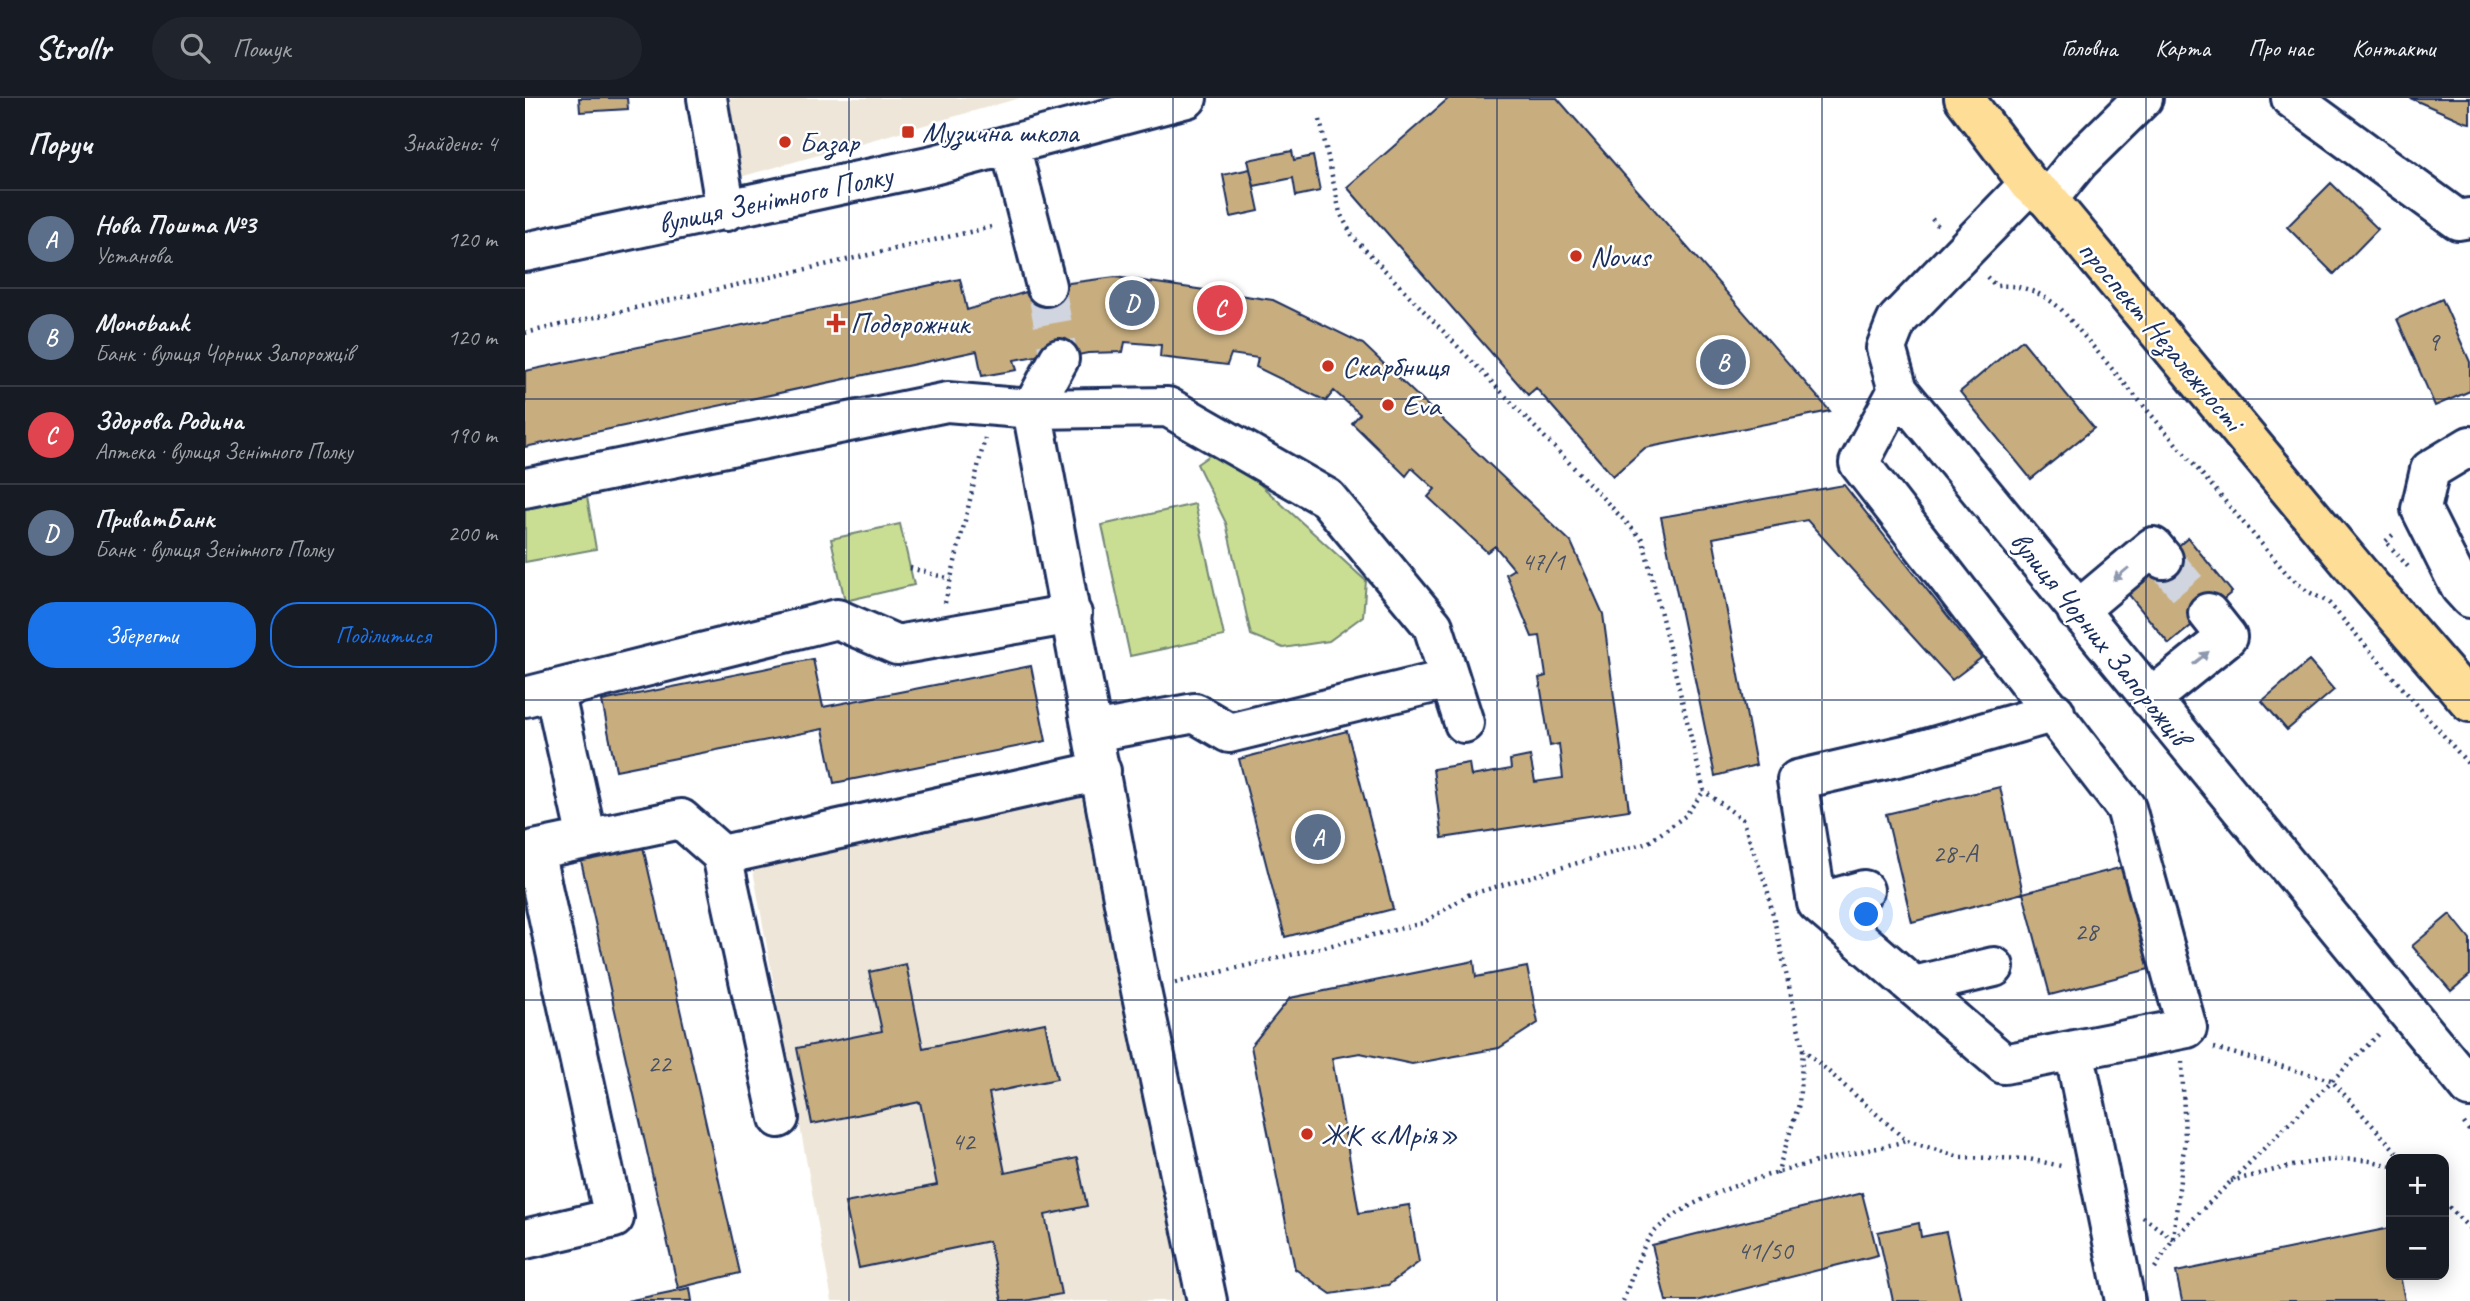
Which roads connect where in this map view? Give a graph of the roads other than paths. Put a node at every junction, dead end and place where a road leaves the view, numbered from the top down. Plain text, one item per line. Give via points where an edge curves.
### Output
1 (707, 98) edge
2 (1187, 98) edge
3 (1964, 98) edge
4 (2143, 98) edge
5 (2291, 98) edge
6 (1127, 107) edge
7 (1010, 145) junction
8 (2038, 191) junction
9 (726, 211) junction
10 (2466, 227) edge
11 (525, 252) edge
12 (1045, 286) tunnel mouth
13 (1059, 359) tunnel mouth
14 (1898, 390) junction
15 (1032, 409) junction
16 (2470, 446) edge
17 (525, 488) edge
18 (2163, 559) dead end
19 (2465, 592) edge
20 (2077, 611) junction
21 (2208, 612) tunnel mouth
22 (1072, 614) junction
23 (1450, 679) junction
24 (539, 693) edge
25 (2150, 699) junction
26 (2470, 702) edge
27 (2055, 712) junction
28 (1464, 723) dead end
29 (1093, 732) junction
30 (1101, 771) junction
31 (587, 839) junction
32 (722, 855) junction
33 (1864, 890) dead end
34 (1817, 903) junction
35 (537, 924) edge
36 (1994, 967) dead end
37 (1914, 986) junction
38 (2074, 1050) junction
39 (2470, 1088) edge
40 (779, 1118) dead end
41 (525, 1239) edge
42 (1207, 1301) edge
43 (2125, 1301) edge

1 - 9 street
2 - 6 street, вулиця Зенітного Полку
3 - 8 main road, проспект Незалежності
4 - 8 street, вулиця Чорних Запорожців via 2079,161
5 - 10 street
6 - 7 street, вулиця Зенітного Полку
7 - 9 street, вулиця Зенітного Полку
7 - 12 street
8 - 14 street, вулиця Чорних Запорожців via 1963,251 1898,320 1887,348
8 - 26 main road, проспект Незалежності
9 - 11 street, вулиця Зенітного Полку
13 - 15 street
14 - 20 street, вулиця Чорних Запорожців
14 - 27 street via 1859,463
15 - 17 street via 947,402
15 - 22 street
15 - 23 street via 1168,407 1327,498 1433,626
16 - 19 street via 2430,470 2421,509
18 -> 20 street via 2153,547
20 - 25 street, вулиця Чорних Запорожців
25 -> 21 street via 2227,637
22 - 24 street via 897,645 837,619
22 - 29 street
23 - 28 street
23 - 29 street via 1229,733 1195,713
24 - 31 street
25 - 39 street, вулиця Чорних Запорожців
27 - 34 street via 1797,780
27 - 38 street via 2126,808 2187,1028 2179,1034
29 - 30 street
30 - 32 street
30 - 42 street via 1141,991
31 - 32 street via 681,819
31 - 35 street via 534,850
32 - 40 street
33 - 34 street
34 - 37 street
35 - 41 street via 614,1219
36 - 37 street
37 - 38 street via 2004,1064
38 - 43 street

